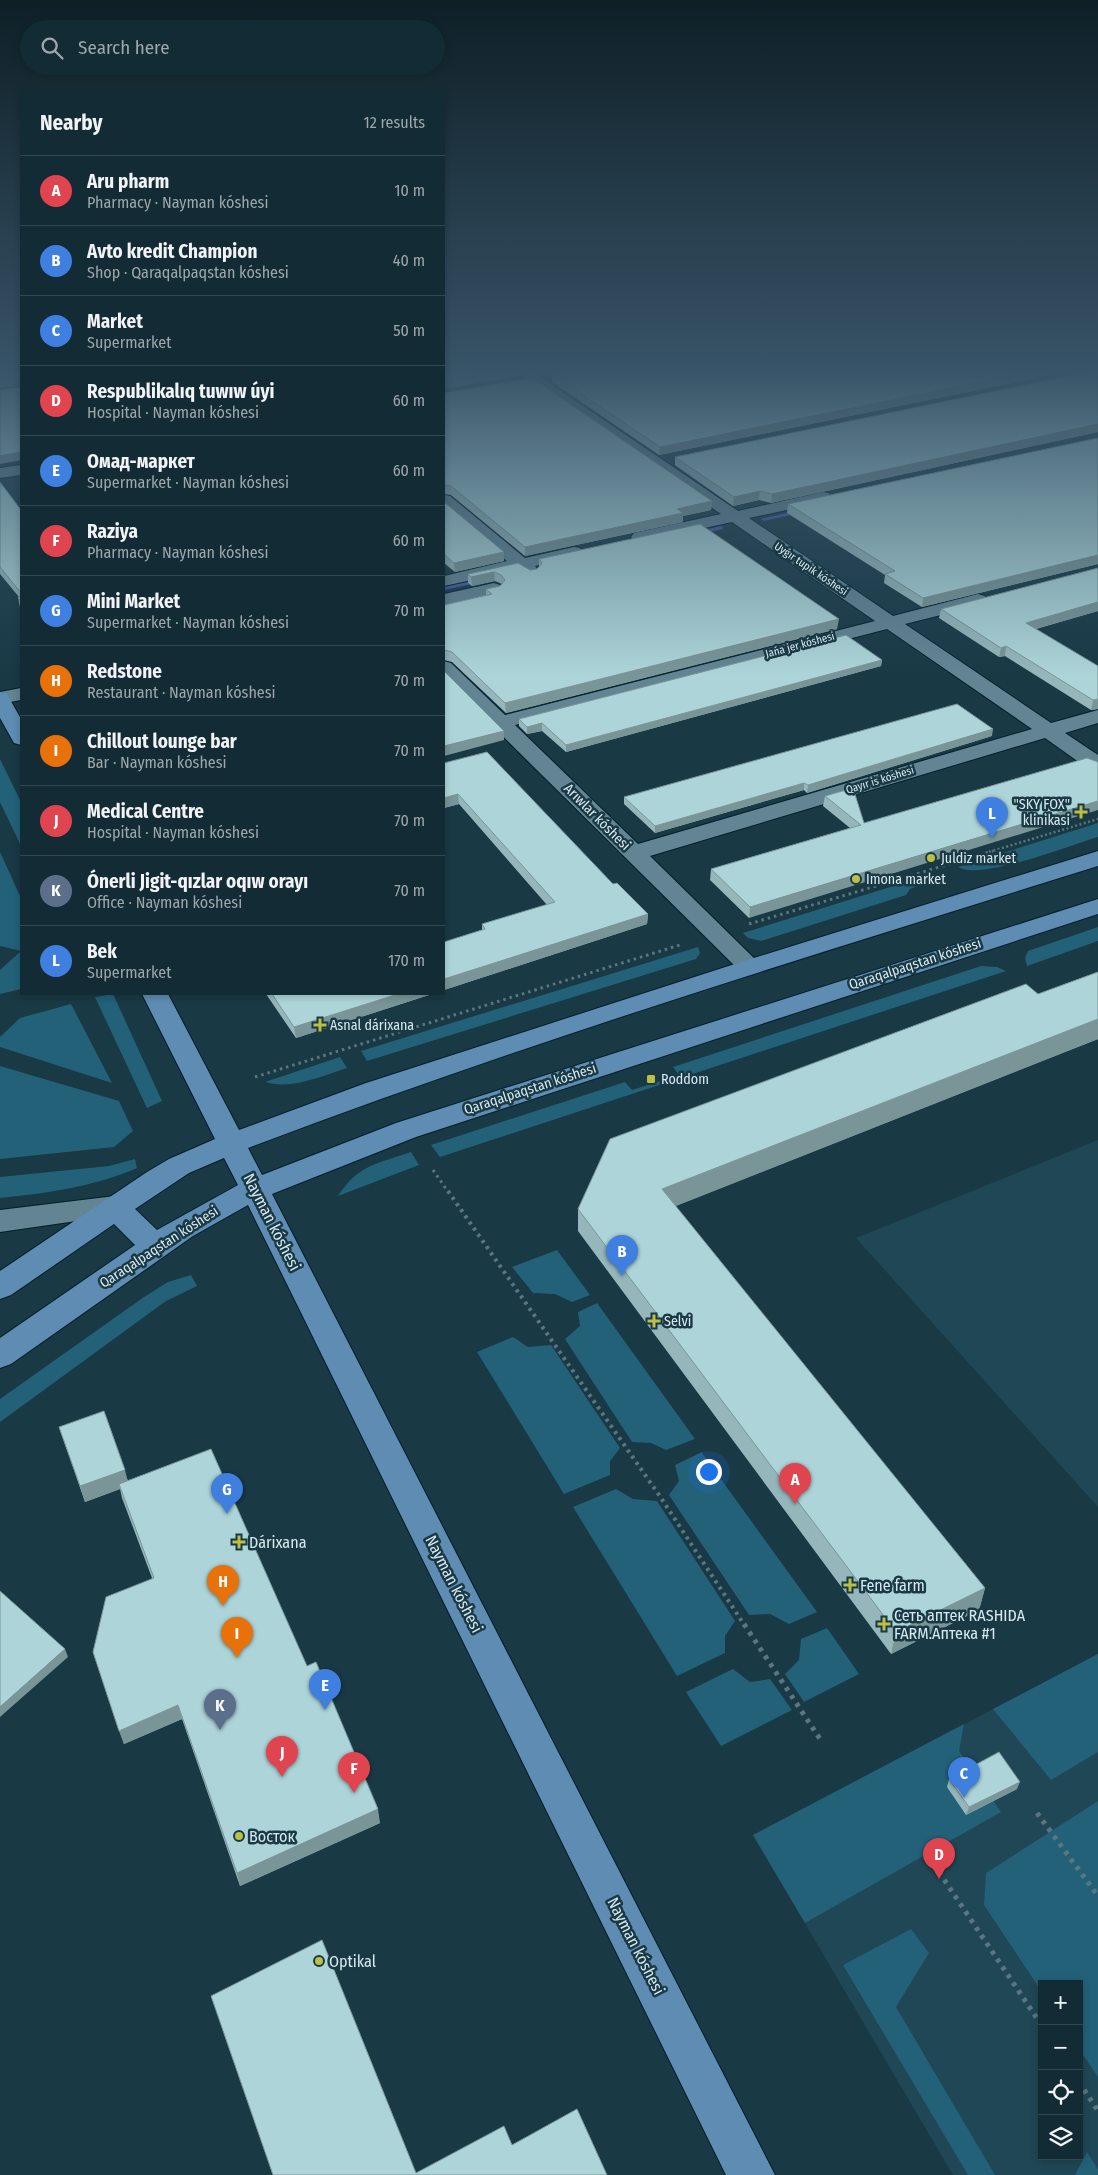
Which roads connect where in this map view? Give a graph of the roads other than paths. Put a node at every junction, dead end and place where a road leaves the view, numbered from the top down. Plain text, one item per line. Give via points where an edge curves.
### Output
1 (674, 474) edge
2 (840, 494) edge
3 (445, 501) edge
4 (734, 516) junction
5 (756, 530) junction
6 (737, 535) dead end
7 (627, 540) edge
8 (589, 548) edge
9 (521, 564) junction
10 (445, 581) edge
11 (993, 596) edge
12 (445, 600) edge
13 (889, 622) junction
14 (445, 668) edge
15 (20, 694) edge
16 (0, 698) edge
17 (1098, 716) edge
18 (502, 722) junction
19 (1047, 730) junction
20 (20, 737) edge
21 (1098, 765) edge
22 (634, 853) junction
23 (1098, 858) edge
24 (1098, 906) edge
25 (750, 967) junction
26 (156, 995) edge
27 (232, 1143) junction
28 (255, 1188) junction
29 (115, 1207) junction
30 (0, 1221) edge
31 (155, 1247) junction
32 (0, 1287) edge
33 (0, 1355) edge
34 (751, 2175) edge

1 - 4 street, Uyǵır tupik kóshesi
2 - 4 street
3 - 9 street
4 - 5 street, Uyǵır tupik kóshesi
4 - 7 street
5 - 6 street
5 - 13 street, Uyǵır tupik kóshesi
8 - 9 street
9 - 10 street
9 - 12 street via 544,578
11 - 13 street, Jańa jer kóshesi
13 - 18 street, Jańa jer kóshesi
13 - 19 street, Uyǵır tupik kóshesi
14 - 18 street, Arıwlar kóshesi
15 - 16 street
16 - 20 main road
17 - 19 street, Qayır is kóshesi
18 - 22 street, Arıwlar kóshesi
19 - 21 street, Uyǵır tupik kóshesi
19 - 22 street, Qayır is kóshesi
22 - 25 street, Arıwlar kóshesi
23 - 25 main road
24 - 28 main road, Qaraqalpaqstan kóshesi via 406,1130
25 - 27 main road via 376,1089
26 - 27 main road, Nayman kóshesi
27 - 28 main road, Nayman kóshesi
27 - 29 main road via 179,1166
28 - 31 main road, Qaraqalpaqstan kóshesi via 182,1228
28 - 34 main road, Nayman kóshesi
29 - 30 street
29 - 31 main road
29 - 32 main road
31 - 33 main road, Qaraqalpaqstan kóshesi

